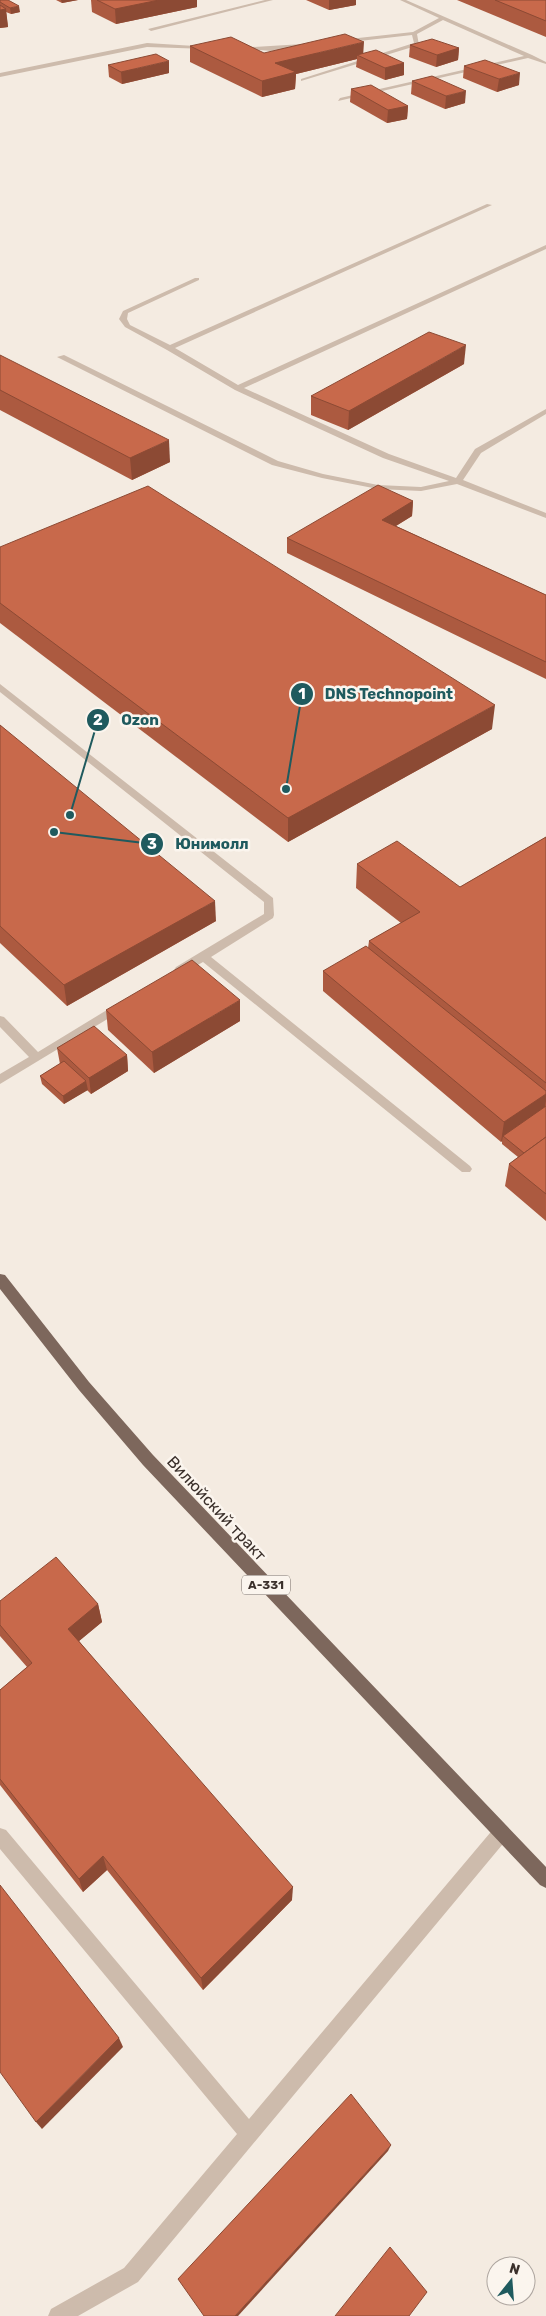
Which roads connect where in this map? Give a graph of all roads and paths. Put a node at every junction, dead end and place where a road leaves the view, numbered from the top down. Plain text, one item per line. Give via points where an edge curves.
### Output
1 (271, 0) edge
2 (402, 0) edge
3 (444, 18) junction
4 (152, 29) dead end
5 (414, 33) junction
6 (338, 42) edge
7 (309, 45) edge
8 (214, 47) edge
9 (232, 48) edge
10 (530, 56) junction
11 (544, 62) dead end
12 (0, 74) edge
13 (303, 80) dead end
14 (340, 100) dead end
15 (489, 205) dead end
16 (546, 247) edge
17 (197, 279) dead end
18 (170, 348) junction
19 (61, 357) dead end
20 (238, 388) junction
21 (546, 411) edge
22 (458, 481) junction
23 (546, 516) edge
24 (0, 687) edge
25 (203, 956) junction
26 (167, 977) edge
27 (127, 1002) edge
28 (0, 1020) edge
29 (38, 1058) junction
30 (0, 1080) edge
31 (466, 1168) dead end
32 (0, 1279) edge
33 (501, 1833) junction
34 (0, 1836) edge
35 (546, 1879) edge
36 (249, 2134) junction
37 (58, 2316) edge

1 - 4 street
2 - 3 street
3 - 5 street
3 - 10 street
5 - 6 street
5 - 13 street via 417,44
7 - 9 street
8 - 12 street via 147,45
10 - 11 street
10 - 14 street
15 - 18 street
16 - 20 street
17 - 18 street via 125,312 122,319 127,326
18 - 20 street
19 - 22 street via 275,463 378,487 421,489
20 - 22 street via 386,456
21 - 22 street via 478,451
22 - 23 street
24 - 25 street via 269,901 269,915
25 - 26 street
25 - 31 street
27 - 29 street
28 - 29 street
29 - 30 street
32 - 33 main road, Вилюйский тракт / А-331 via 84,1386 148,1460
33 - 35 main road, Вилюйский тракт / А-331
33 - 36 street
34 - 36 street
36 - 37 street via 131,2275

